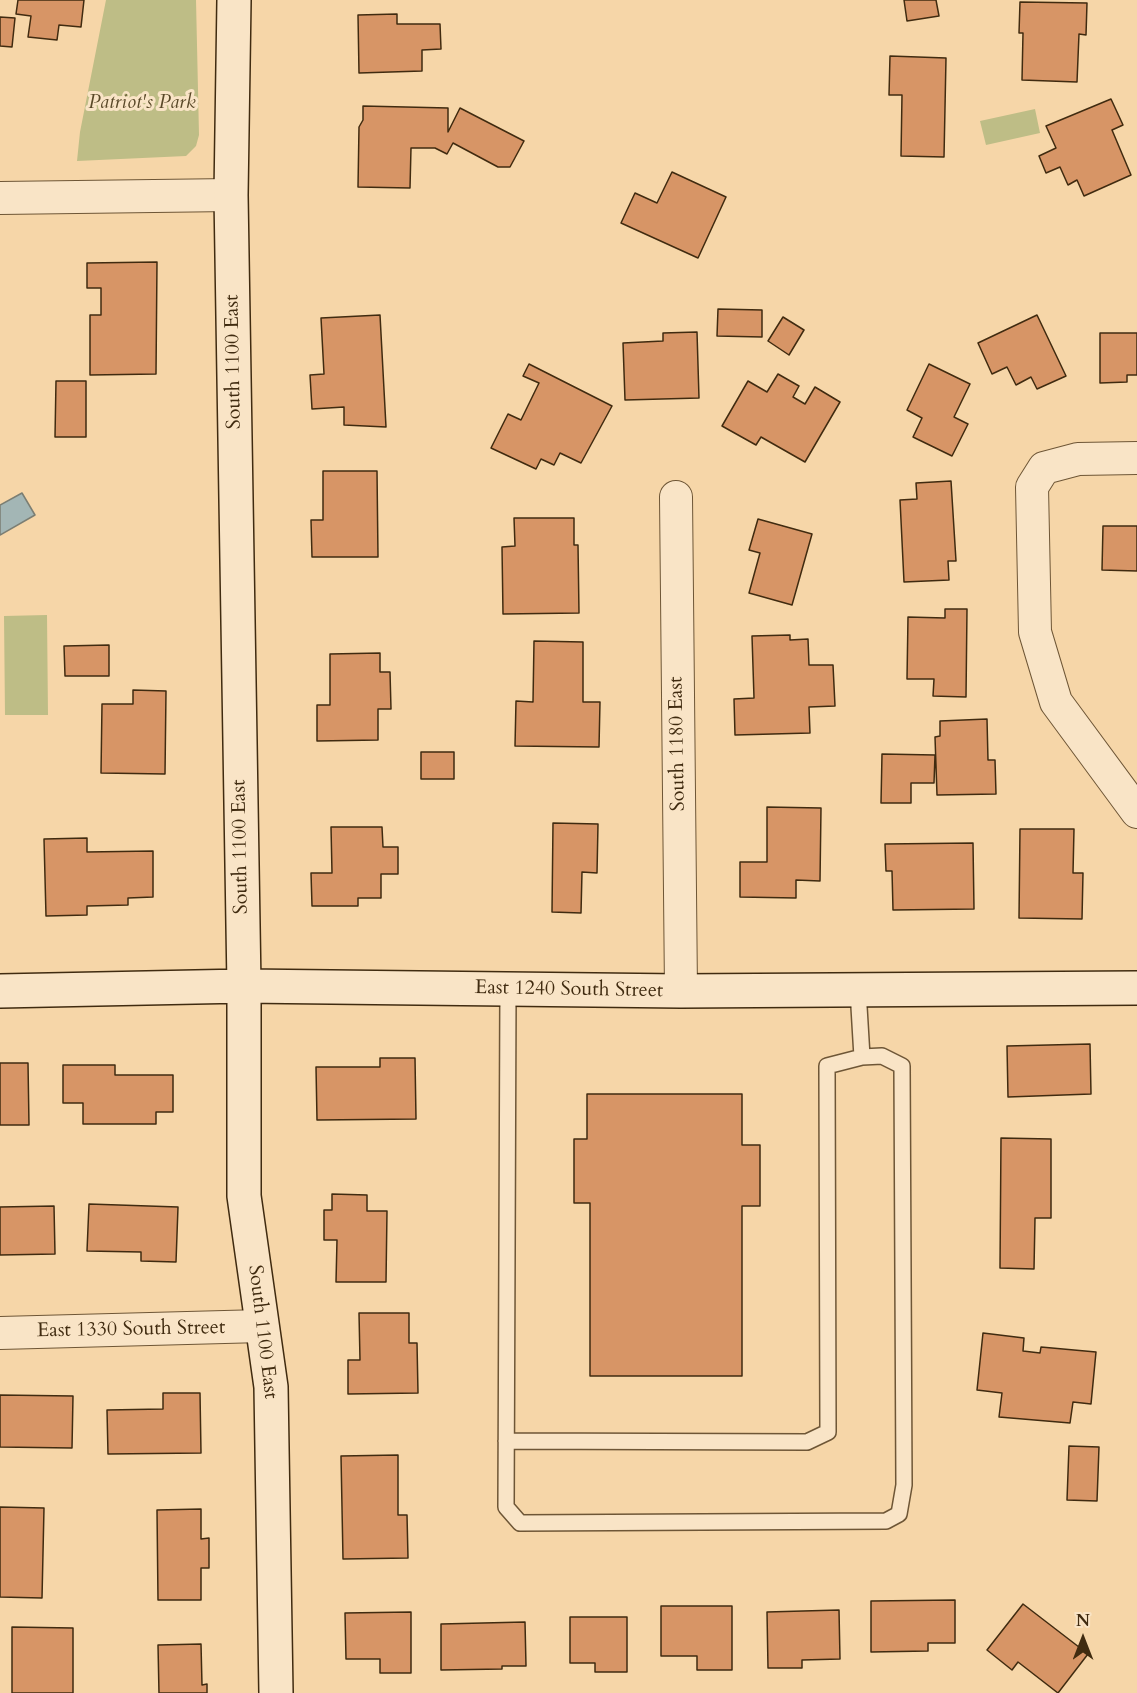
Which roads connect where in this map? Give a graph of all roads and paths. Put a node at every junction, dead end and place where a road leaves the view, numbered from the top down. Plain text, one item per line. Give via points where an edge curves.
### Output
1 (234, 0) edge
2 (231, 195) junction
3 (0, 198) edge
4 (1137, 458) edge
5 (676, 497) dead end
6 (1137, 812) edge
7 (244, 986) junction
8 (1137, 988) edge
9 (508, 990) junction
10 (858, 990) junction
11 (0, 991) edge
12 (681, 991) junction
13 (862, 1057) junction
14 (262, 1326) junction
15 (0, 1333) edge
16 (506, 1441) junction
17 (276, 1693) edge

1 - 2 street, South 1100 East
2 - 3 street
2 - 7 street, South 1100 East
4 - 6 street via 1078,459 1044,468 1032,487 1035,632 1056,702
5 - 12 street, South 1180 East
7 - 9 street, East 1240 South Street
7 - 11 street, East 1240 South Street
7 - 14 street, South 1100 East via 244,1196
8 - 10 street, East 1240 South Street
9 - 12 street, East 1240 South Street
9 - 16 lane
10 - 12 street, East 1240 South Street
10 - 13 lane
13 - 16 lane via 827,1066 828,1432 807,1442
13 - 16 lane via 882,1056 902,1066 904,1485 900,1514 886,1521 520,1523 506,1507
14 - 15 street, East 1330 South Street
14 - 17 street, South 1100 East via 271,1387

